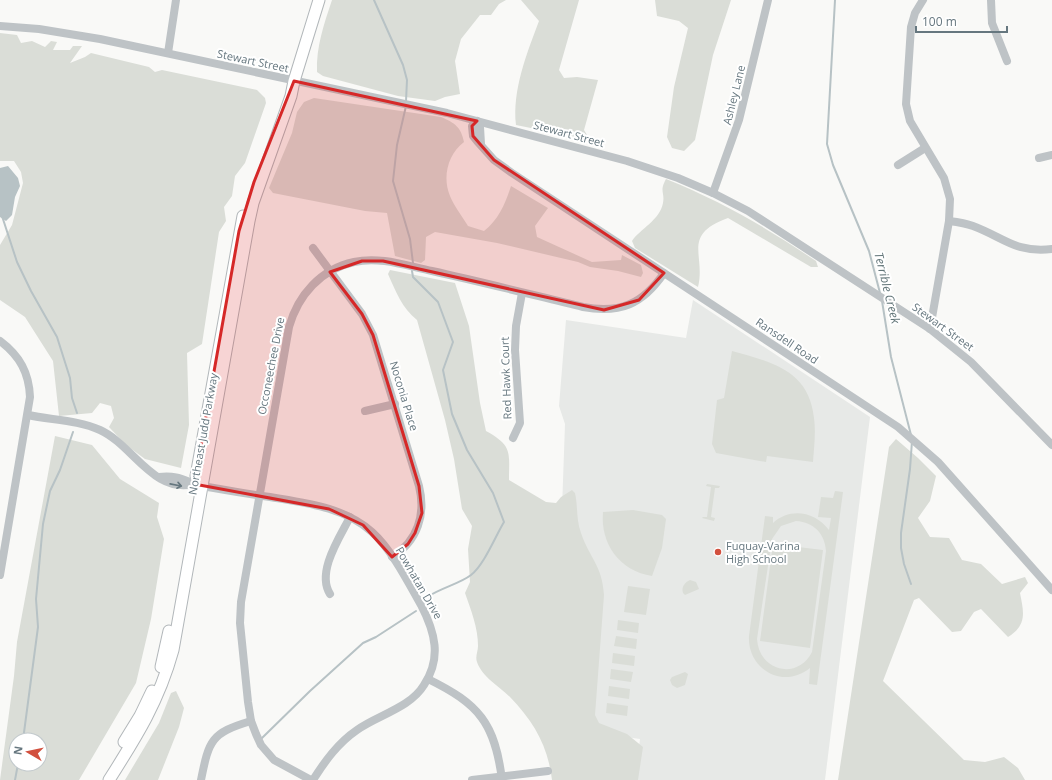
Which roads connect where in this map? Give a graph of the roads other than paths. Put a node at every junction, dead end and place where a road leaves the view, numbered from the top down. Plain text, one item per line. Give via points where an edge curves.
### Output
1 (176, 0) edge
2 (319, 0) edge
3 (768, 0) edge
4 (923, 0) edge
5 (992, 0) edge
6 (0, 26) edge
7 (168, 53) junction
8 (1007, 61) dead end
9 (294, 81) junction
10 (477, 121) junction
11 (925, 148) junction
12 (1052, 155) edge
13 (1039, 158) dead end
14 (898, 164) dead end
15 (713, 192) junction
16 (949, 221) junction
17 (313, 248) dead end
18 (1052, 249) edge
19 (330, 272) junction
20 (664, 273) junction
21 (522, 293) junction
22 (930, 329) junction
23 (0, 341) edge
24 (395, 404) junction
25 (365, 411) dead end
26 (28, 415) junction
27 (513, 438) dead end
28 (1052, 445) edge
29 (198, 485) junction
30 (259, 496) junction
31 (350, 517) junction
32 (392, 557) junction
33 (0, 575) edge
34 (1052, 590) edge
35 (330, 594) dead end
36 (428, 679) junction
37 (250, 721) junction
38 (548, 771) dead end
39 (502, 778) edge
40 (100, 780) edge
41 (109, 780) edge
42 (201, 780) edge
43 (312, 780) edge
44 (472, 780) edge

1 - 7 street
2 - 9 highway, Northeast Judd Parkway
3 - 15 street, Ashley Lane via 739,120
4 - 11 street via 915,13 911,27 905,96 910,121
5 - 8 street via 992,24
6 - 7 street, Stewart Street via 39,29
7 - 9 street, Stewart Street
9 - 10 street, Stewart Street
9 - 29 highway, Northeast Judd Parkway via 286,95 254,182 239,231
10 - 15 street, Stewart Street via 632,163
10 - 20 street, Ransdell Road via 481,144 494,160
11 - 14 street
11 - 16 street via 950,192
12 - 13 street
15 - 22 street, Stewart Street via 771,226
16 - 18 street via 972,226 1021,248
16 - 22 street
17 - 19 street, Noconia Place
19 - 21 street, Occoneechee Drive via 354,262 382,261
19 - 24 street, Noconia Place via 368,324 378,347
19 - 30 street, Occoneechee Drive via 309,288 292,315
20 - 21 street, Occoneechee Drive via 639,300 613,309 590,308
20 - 34 street, Ransdell Road via 898,427 938,462
21 - 27 street, Red Hawk Court via 515,350 520,423
22 - 28 street, Stewart Street via 972,362
23 - 26 street via 15,354 25,369 29,386
24 - 25 street
24 - 32 street, Noconia Place via 422,504 420,522 415,533 403,549
26 - 29 street, Powhatan Drive via 98,429 159,477 185,479
26 - 33 street
29 - 30 street, Powhatan Drive
29 - 40 highway, Northeast Judd Parkway via 160,668 140,716
29 - 41 highway, Northeast Judd Parkway via 168,669 152,710
30 - 31 street, Powhatan Drive via 316,505
30 - 37 street, Occoneechee Drive via 240,612
31 - 32 street, Powhatan Drive via 373,533
31 - 35 street via 326,571 325,583
32 - 36 street, Powhatan Drive via 432,628 435,658
36 - 39 street via 459,696 483,718 496,744
36 - 43 street, Powhatan Drive via 411,699 355,731 328,758
37 - 42 street via 228,728 213,740 207,750
37 - 43 street, Occoneechee Drive via 261,745 274,760
38 - 39 street
39 - 44 street

